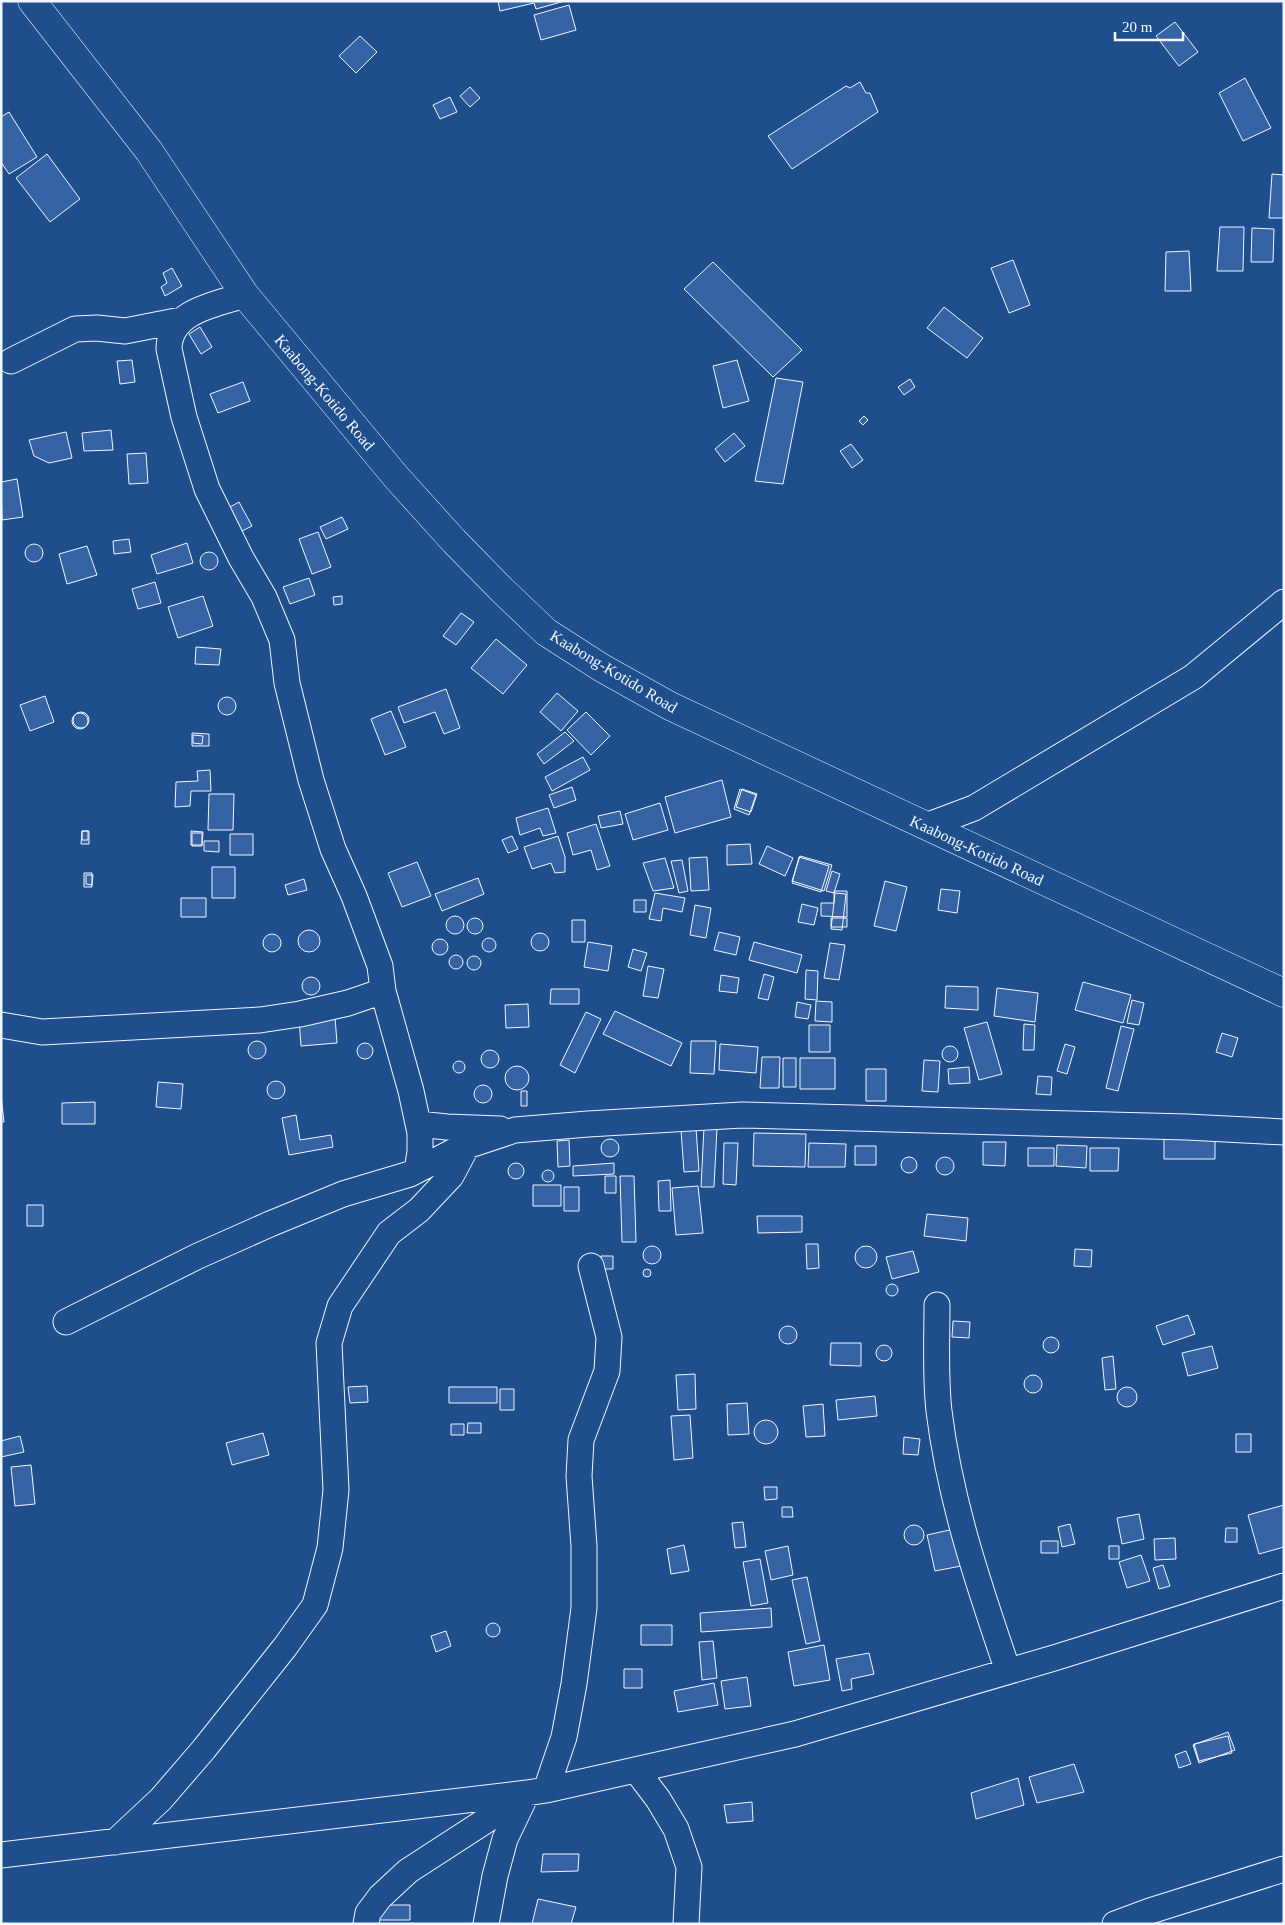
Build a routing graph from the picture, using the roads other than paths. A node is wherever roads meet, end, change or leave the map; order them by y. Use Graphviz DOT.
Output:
graph roads {
  1 [pos="32,1"];
  2 [pos="245,295"];
  3 [pos="181,320"];
  4 [pos="11,361"];
  5 [pos="1284,602"];
  6 [pos="926,826"];
  7 [pos="383,991"];
  8 [pos="1284,993"];
  9 [pos="1,1025"];
  10 [pos="418,1124"];
  11 [pos="515,1130"];
  12 [pos="1284,1132"];
  13 [pos="467,1146"];
  14 [pos="417,1170"];
  15 [pos="591,1266"];
  16 [pos="937,1305"];
  17 [pos="66,1322"];
  18 [pos="1284,1586"];
  19 [pos="1008,1671"];
  20 [pos="636,1770"];
  21 [pos="536,1791"];
  22 [pos="115,1842"];
  23 [pos="1,1855"];
  24 [pos="1284,1869"];
  25 [pos="366,1924"];
  26 [pos="486,1924"];
  27 [pos="686,1924"];
  28 [pos="1115,1924"];
  1 -- 2 [label="main road, Kaabong-Kotido Road"];
  2 -- 3 [label="street"];
  2 -- 6 [label="main road, Kaabong-Kotido Road"];
  3 -- 4 [label="street"];
  3 -- 7 [label="street"];
  5 -- 6 [label="street"];
  6 -- 8 [label="main road, Kaabong-Kotido Road"];
  7 -- 9 [label="street"];
  7 -- 10 [label="street"];
  10 -- 11 [label="street"];
  10 -- 14 [label="street"];
  11 -- 12 [label="street"];
  11 -- 13 [label="street"];
  13 -- 14 [label="street"];
  13 -- 22 [label="street"];
  14 -- 17 [label="street"];
  15 -- 21 [label="street"];
  16 -- 19 [label="street"];
  18 -- 19 [label="street"];
  19 -- 20 [label="street"];
  20 -- 21 [label="street"];
  20 -- 27 [label="street"];
  21 -- 22 [label="street"];
  21 -- 25 [label="street"];
  21 -- 26 [label="street"];
  22 -- 23 [label="street"];
  24 -- 28 [label="street"];
}
